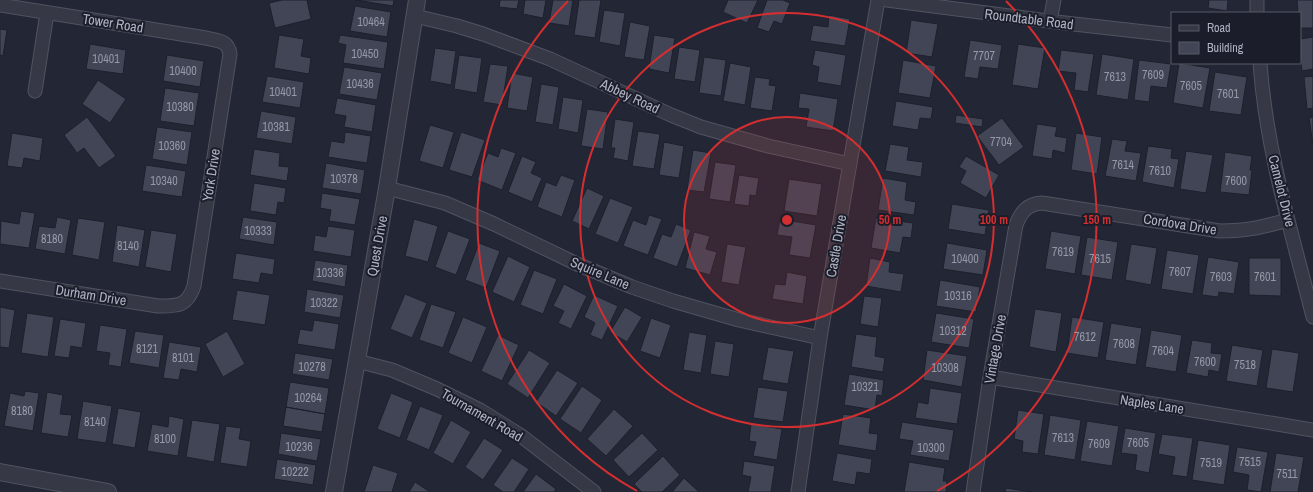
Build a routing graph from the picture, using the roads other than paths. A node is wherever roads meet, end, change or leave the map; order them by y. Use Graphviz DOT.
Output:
graph roads {
  1 [pos="418,0"];
  2 [pos="878,0"];
  3 [pos="887,0"];
  4 [pos="1054,0"];
  5 [pos="1257,0"];
  6 [pos="0,5"];
  7 [pos="1257,12"];
  8 [pos="47,13"];
  9 [pos="415,16"];
  10 [pos="1050,21"];
  11 [pos="1171,35"];
  12 [pos="225,43"];
  13 [pos="1260,64"];
  14 [pos="35,91"];
  15 [pos="850,164"];
  16 [pos="387,188"];
  17 [pos="1025,209"];
  18 [pos="1288,220"];
  19 [pos="0,281"];
  20 [pos="181,304"];
  21 [pos="1313,317"];
  22 [pos="820,338"];
  23 [pos="357,361"];
  24 [pos="990,377"];
  25 [pos="1313,430"];
  26 [pos="0,472"];
  27 [pos="108,492"];
  28 [pos="334,492"];
  29 [pos="594,492"];
  30 [pos="798,492"];
  31 [pos="972,492"];
  1 -- 9 [label="street, Quest Drive"];
  2 -- 15 [label="street, Castle Drive"];
  3 -- 10 [label="street, Roundtable Road"];
  4 -- 10 [label="street"];
  5 -- 7 [label="street"];
  6 -- 8 [label="street, Tower Road"];
  8 -- 12 [label="street, Tower Road"];
  8 -- 14 [label="street"];
  9 -- 15 [label="street, Abbey Road"];
  9 -- 16 [label="street, Quest Drive"];
  10 -- 11 [label="street, Roundtable Road"];
  12 -- 20 [label="street, York Drive"];
  13 -- 18 [label="street, Camelot Drive"];
  15 -- 22 [label="street, Castle Drive"];
  16 -- 22 [label="street, Squire Lane"];
  16 -- 23 [label="street, Quest Drive"];
  17 -- 18 [label="street, Cordova Drive"];
  17 -- 24 [label="street, Vintage Drive"];
  18 -- 21 [label="street, Camelot Drive"];
  19 -- 20 [label="street, Durham Drive"];
  22 -- 30 [label="street, Castle Drive"];
  23 -- 28 [label="street, Quest Drive"];
  23 -- 29 [label="street, Tournament Road"];
  24 -- 25 [label="street, Naples Lane"];
  24 -- 31 [label="street, Vintage Drive"];
  26 -- 27 [label="street"];
}
